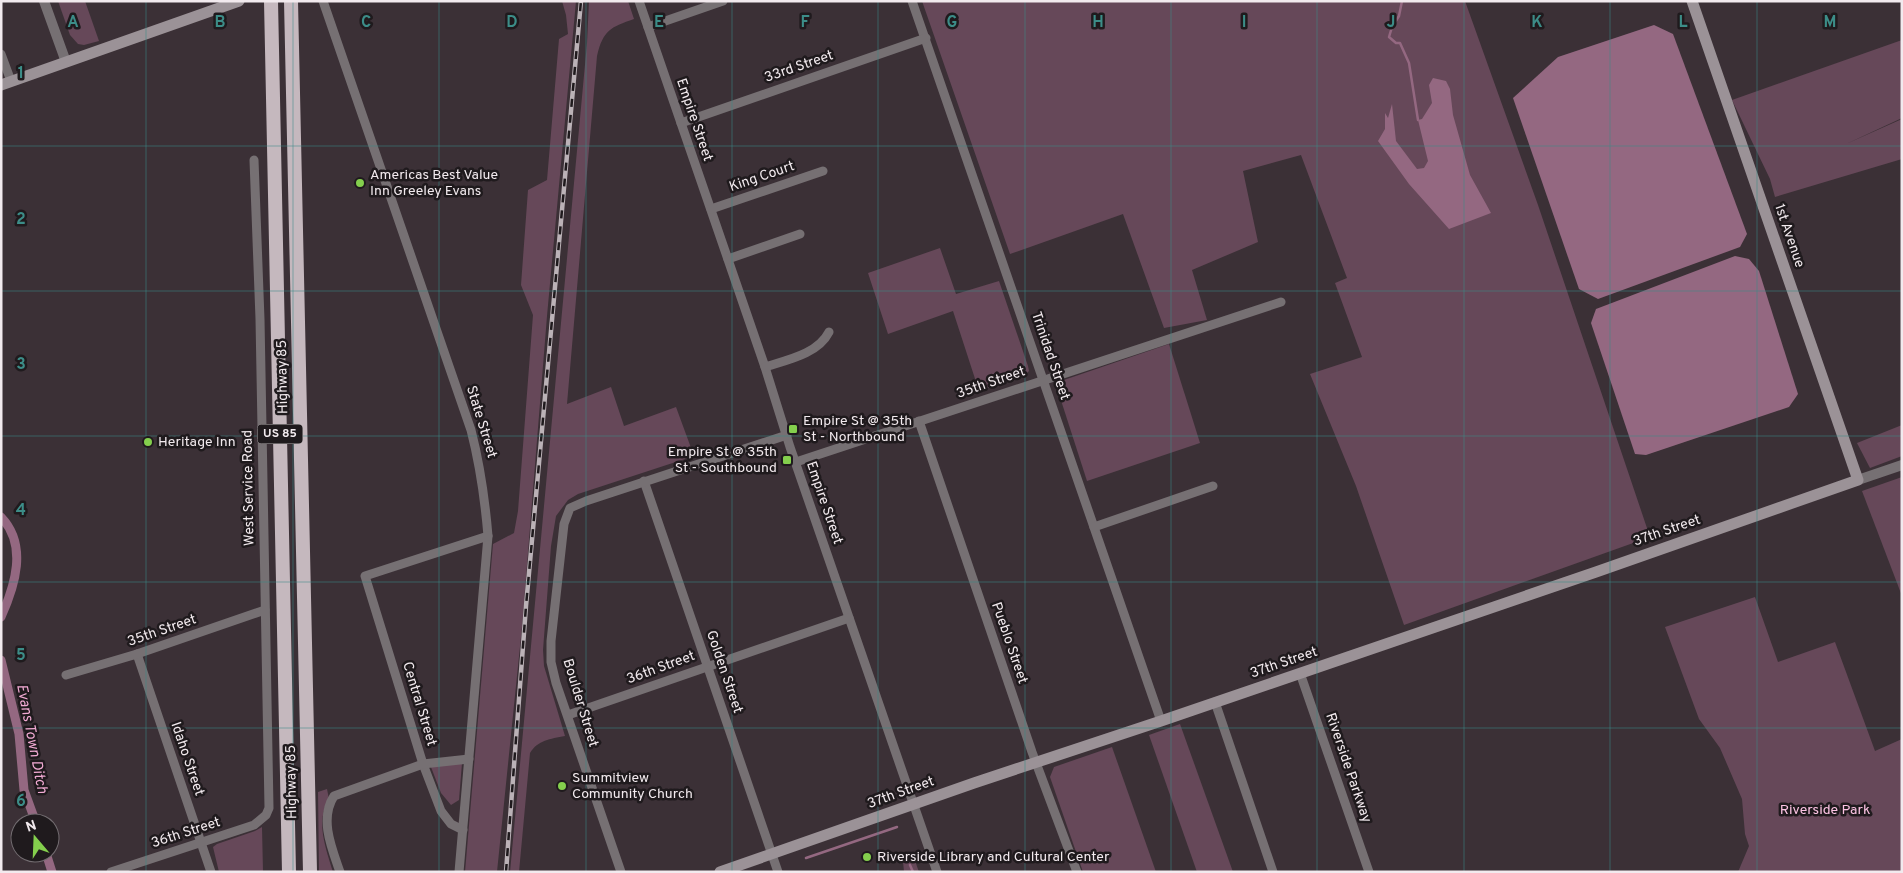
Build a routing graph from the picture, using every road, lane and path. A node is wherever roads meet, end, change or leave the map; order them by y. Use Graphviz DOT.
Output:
graph roads {
  1 [pos="44,1"];
  2 [pos="239,1"];
  3 [pos="271,1"];
  4 [pos="291,1"];
  5 [pos="323,1"];
  6 [pos="638,1"];
  7 [pos="723,1"];
  8 [pos="912,1"];
  9 [pos="1692,1"];
  10 [pos="648,27"];
  11 [pos="926,38"];
  12 [pos="1,54"];
  13 [pos="66,62"];
  14 [pos="6,83"];
  15 [pos="681,123"];
  16 [pos="254,160"];
  17 [pos="823,171"];
  18 [pos="711,209"];
  19 [pos="800,234"];
  20 [pos="728,259"];
  21 [pos="1281,302"];
  22 [pos="829,332"];
  23 [pos="765,368"];
  24 [pos="1044,379"];
  25 [pos="919,421"];
  26 [pos="787,435"];
  27 [pos="796,462"];
  28 [pos="1902,465"];
  29 [pos="1858,480"];
  30 [pos="644,481"];
  31 [pos="1213,486"];
  32 [pos="1094,527"];
  33 [pos="488,536"];
  34 [pos="266,610"];
  35 [pos="849,618"];
  36 [pos="137,654"];
  37 [pos="708,666"];
  38 [pos="1300,673"];
  39 [pos="66,676"];
  40 [pos="1216,702"];
  41 [pos="568,714"];
  42 [pos="1161,721"];
  43 [pos="469,759"];
  44 [pos="1036,762"];
  45 [pos="423,764"];
  46 [pos="913,804"];
  47 [pos="266,815"];
  48 [pos="463,830"];
  49 [pos="202,842"];
  50 [pos="772,854"];
  51 [pos="311,868"];
  52 [pos="111,872"];
  53 [pos="211,872"];
  54 [pos="289,872"];
  55 [pos="340,872"];
  56 [pos="459,872"];
  57 [pos="621,872"];
  58 [pos="720,872"];
  59 [pos="778,872"];
  60 [pos="936,872"];
  61 [pos="1077,872"];
  62 [pos="1273,872"];
  63 [pos="1369,872"];
  1 -- 13 [label="street"];
  2 -- 13 [label="main road"];
  3 -- 54 [label="highway, Highway 85 / US 85"];
  4 -- 51 [label="highway, Highway 85 / US 85"];
  5 -- 33 [label="street, State Street"];
  6 -- 10 [label="street, Empire Street"];
  7 -- 10 [label="street"];
  8 -- 11 [label="street, Trinidad Street"];
  9 -- 29 [label="main road, 1st Avenue"];
  10 -- 15 [label="street, Empire Street"];
  11 -- 15 [label="street, 33rd Street"];
  11 -- 24 [label="street, Trinidad Street"];
  12 -- 14 [label="street"];
  13 -- 14 [label="main road"];
  15 -- 18 [label="street, Empire Street"];
  16 -- 34 [label="street, West Service Road"];
  17 -- 18 [label="street, King Court"];
  18 -- 20 [label="street, Empire Street"];
  19 -- 20 [label="street"];
  20 -- 23 [label="street, Empire Street"];
  21 -- 24 [label="street, 35th Street"];
  22 -- 23 [label="street"];
  23 -- 26 [label="street, Empire Street"];
  24 -- 25 [label="street, 35th Street"];
  24 -- 32 [label="street, Trinidad Street"];
  25 -- 27 [label="street, 35th Street"];
  25 -- 44 [label="street, Pueblo Street"];
  26 -- 27 [label="street, Empire Street"];
  26 -- 30 [label="street"];
  27 -- 35 [label="street, Empire Street"];
  28 -- 29 [label="street"];
  29 -- 38 [label="main road, 37th Street"];
  30 -- 37 [label="street, Golden Street"];
  30 -- 41 [label="street, Boulder Street"];
  31 -- 32 [label="street"];
  32 -- 42 [label="street, Trinidad Street"];
  33 -- 43 [label="street, State Street"];
  33 -- 45 [label="street, Central Street"];
  34 -- 36 [label="street, 35th Street"];
  34 -- 47 [label="street, West Service Road"];
  35 -- 37 [label="street, 36th Street"];
  35 -- 46 [label="street, Empire Street"];
  36 -- 39 [label="street, 35th Street"];
  36 -- 49 [label="street, Idaho Street"];
  37 -- 41 [label="street, 36th Street"];
  37 -- 50 [label="street, Golden Street"];
  38 -- 40 [label="main road, 37th Street"];
  38 -- 63 [label="street, Riverside Parkway"];
  40 -- 42 [label="main road, 37th Street"];
  40 -- 62 [label="street"];
  41 -- 57 [label="street, Boulder Street"];
  42 -- 44 [label="main road, 37th Street"];
  43 -- 45 [label="street"];
  43 -- 48 [label="street, State Street"];
  44 -- 46 [label="main road, 37th Street"];
  44 -- 61 [label="street, Pueblo Street"];
  45 -- 48 [label="street, Central Street"];
  45 -- 55 [label="street"];
  46 -- 50 [label="main road, 37th Street"];
  46 -- 60 [label="street, Empire Street"];
  47 -- 49 [label="street, 36th Street"];
  48 -- 56 [label="street, State Street"];
  49 -- 52 [label="street, 36th Street"];
  49 -- 53 [label="street, Idaho Street"];
  50 -- 58 [label="main road, 37th Street"];
  50 -- 59 [label="street, Golden Street"];
}
